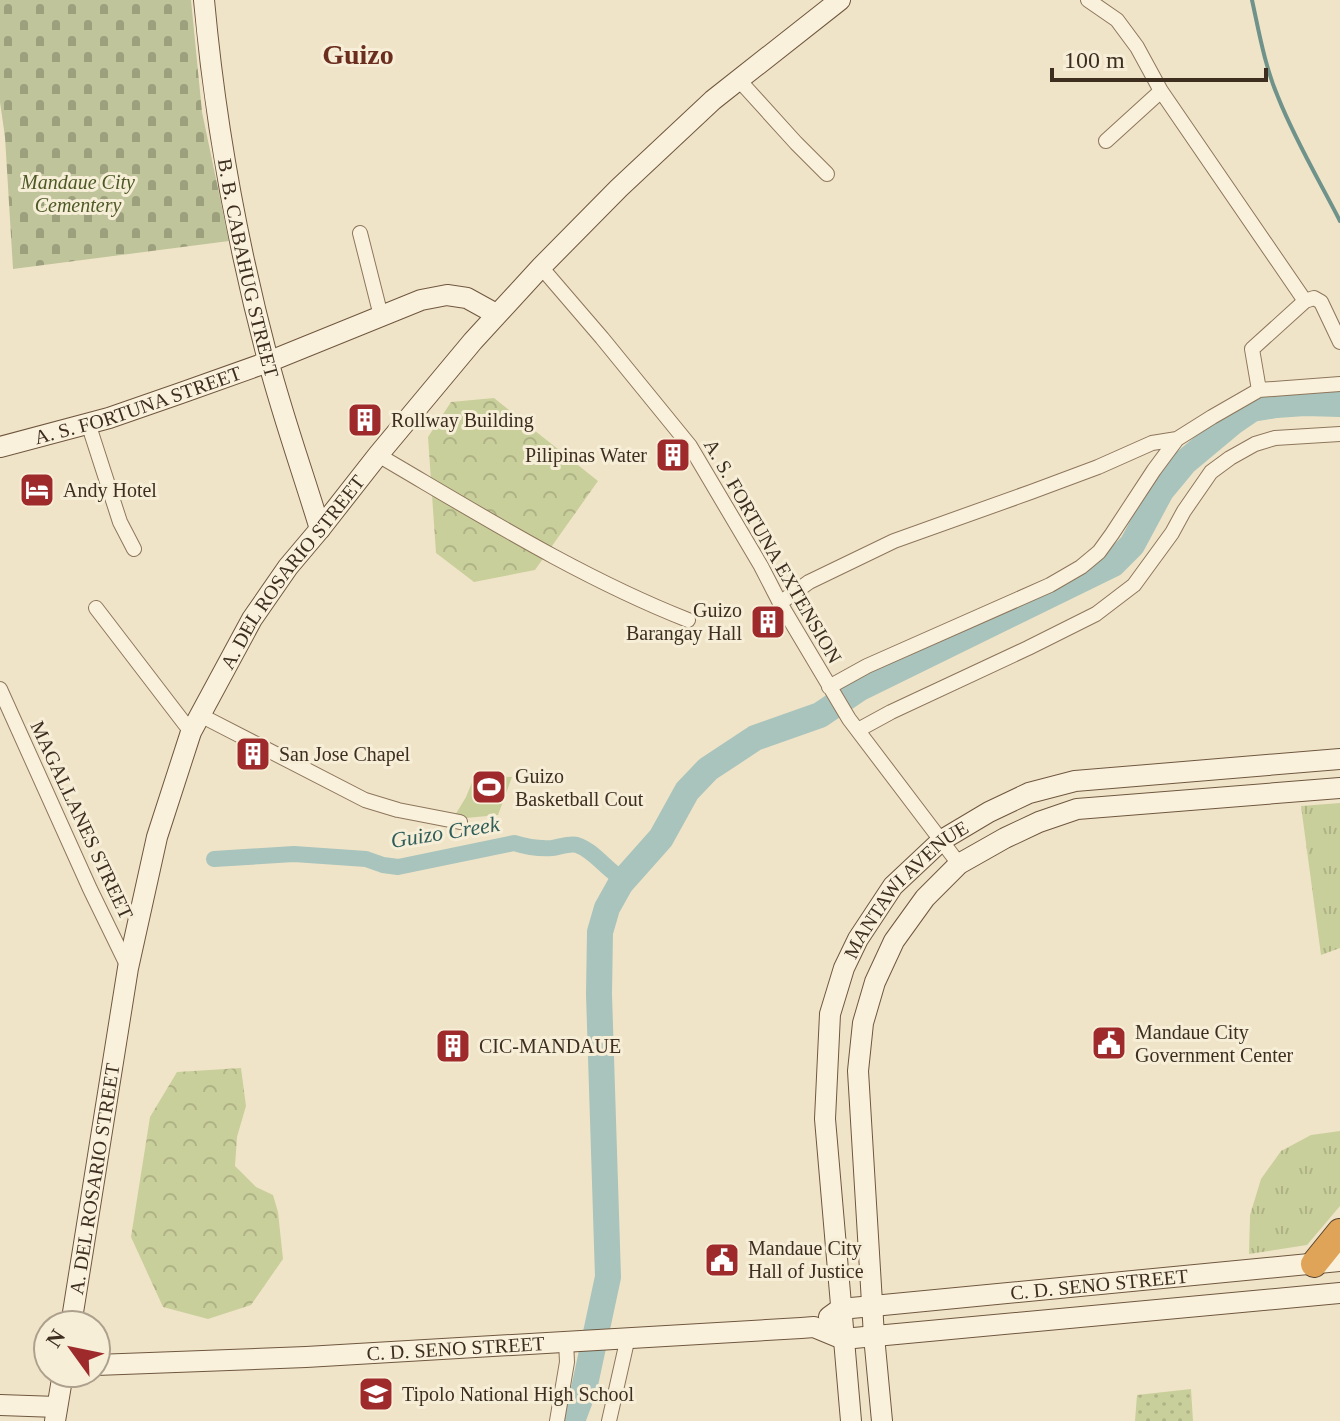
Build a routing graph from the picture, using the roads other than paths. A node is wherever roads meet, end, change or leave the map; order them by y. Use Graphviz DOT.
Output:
graph roads {
  1 [pos="204,0"];
  2 [pos="840,0"];
  3 [pos="1088,0"];
  4 [pos="738,79"];
  5 [pos="1161,91"];
  6 [pos="1106,141"];
  7 [pos="827,174"];
  8 [pos="360,233"];
  9 [pos="541,267"];
  10 [pos="1305,301"];
  11 [pos="496,314"];
  12 [pos="381,316"];
  13 [pos="1340,342"];
  14 [pos="268,362"];
  15 [pos="1340,384"];
  16 [pos="1259,390"];
  17 [pos="88,423"];
  18 [pos="1340,434"];
  19 [pos="1177,439"];
  20 [pos="0,447"];
  21 [pos="378,455"];
  22 [pos="320,529"];
  23 [pos="134,549"];
  24 [pos="780,603"];
  25 [pos="96,608"];
  26 [pos="688,620"];
  27 [pos="0,689"];
  28 [pos="831,691"];
  29 [pos="196,723"];
  30 [pos="853,724"];
  31 [pos="1340,759"];
  32 [pos="1340,788"];
  33 [pos="460,822"];
  34 [pos="942,840"];
  35 [pos="959,864"];
  36 [pos="128,968"];
  37 [pos="1340,1232"];
  38 [pos="1327,1262"];
  39 [pos="1065,1287"];
  40 [pos="1340,1293"];
  41 [pos="873,1306"];
  42 [pos="74,1309"];
  43 [pos="840,1309"];
  44 [pos="1066,1318"];
  45 [pos="814,1327"];
  46 [pos="874,1336"];
  47 [pos="622,1338"];
  48 [pos="843,1339"];
  49 [pos="573,1340"];
  50 [pos="112,1364"];
  51 [pos="60,1389"];
  52 [pos="0,1405"];
  53 [pos="56,1414"];
  54 [pos="557,1421"];
  55 [pos="609,1421"];
  56 [pos="851,1421"];
  57 [pos="882,1421"];
  1 -- 14 [label="street, B. B. CABAHUG STREET"];
  2 -- 4 [label="street, A. DEL ROSARIO STREET"];
  3 -- 5 [label="street"];
  4 -- 7 [label="street"];
  4 -- 9 [label="street, A. DEL ROSARIO STREET"];
  5 -- 6 [label="street"];
  5 -- 10 [label="street"];
  8 -- 12 [label="street"];
  9 -- 11 [label="street, A. DEL ROSARIO STREET"];
  9 -- 24 [label="street, A. S. FORTUNA EXTENSION"];
  10 -- 13 [label="street"];
  10 -- 16 [label="street"];
  11 -- 12 [label="street, A. S. FORTUNA STREET"];
  11 -- 21 [label="street, A. DEL ROSARIO STREET"];
  12 -- 14 [label="street, A. S. FORTUNA STREET"];
  14 -- 17 [label="street, A. S. FORTUNA STREET"];
  14 -- 22 [label="street, B. B. CABAHUG STREET"];
  15 -- 16 [label="street"];
  16 -- 19 [label="street"];
  17 -- 20 [label="street, A. S. FORTUNA STREET"];
  17 -- 23 [label="street"];
  18 -- 30 [label="street"];
  19 -- 24 [label="street"];
  19 -- 28 [label="street"];
  21 -- 22 [label="street, A. DEL ROSARIO STREET"];
  21 -- 26 [label="street"];
  22 -- 29 [label="street, A. DEL ROSARIO STREET"];
  24 -- 28 [label="street, A. S. FORTUNA EXTENSION"];
  25 -- 29 [label="street"];
  27 -- 36 [label="street, MAGALLANES STREET"];
  28 -- 30 [label="street, A. S. FORTUNA EXTENSION"];
  29 -- 33 [label="street"];
  29 -- 36 [label="street, A. DEL ROSARIO STREET"];
  30 -- 34 [label="street, A. S. FORTUNA EXTENSION"];
  31 -- 34 [label="street, MANTAWI AVENUE"];
  32 -- 35 [label="street, MANTAWI AVENUE"];
  34 -- 35 [label="street, A. S. FORTUNA EXTENSION"];
  34 -- 43 [label="street, MANTAWI AVENUE"];
  35 -- 41 [label="street, MANTAWI AVENUE"];
  36 -- 42 [label="street, A. DEL ROSARIO STREET"];
  37 -- 38 [label="highway"];
  38 -- 39 [label="street, C. D. SENO STREET"];
  39 -- 41 [label="street, C. D. SENO STREET"];
  39 -- 44 [label="street"];
  40 -- 44 [label="street, C. D. SENO STREET"];
  41 -- 43 [label="street, C. D. SENO STREET"];
  41 -- 46 [label="street, MANTAWI AVENUE"];
  43 -- 45 [label="street, C. D. SENO STREET"];
  43 -- 48 [label="street, MANTAWI AVENUE"];
  44 -- 46 [label="street, C. D. SENO STREET"];
  45 -- 47 [label="street, C. D. SENO STREET"];
  45 -- 48 [label="street, C. D. SENO STREET"];
  46 -- 48 [label="street, C. D. SENO STREET"];
  46 -- 57 [label="street, MANTAWI AVENUE"];
  47 -- 49 [label="street, C. D. SENO STREET"];
  47 -- 55 [label="street"];
  48 -- 56 [label="street, MANTAWI AVENUE"];
  49 -- 50 [label="street, C. D. SENO STREET"];
  49 -- 54 [label="street"];
  51 -- 53 [label="street"];
  52 -- 53 [label="street"];
}
